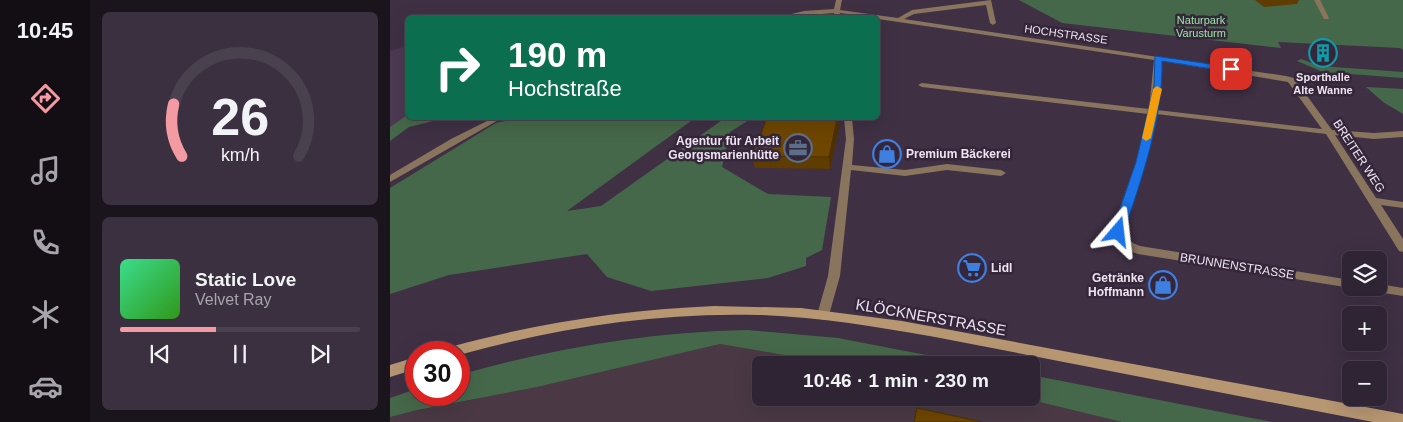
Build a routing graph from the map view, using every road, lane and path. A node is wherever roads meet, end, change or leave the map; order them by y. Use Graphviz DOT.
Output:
graph roads {
  1 [pos="839,0"];
  2 [pos="1316,0"];
  3 [pos="988,1"];
  4 [pos="836,14"];
  5 [pos="794,15"];
  6 [pos="880,18"];
  7 [pos="1326,18"];
  8 [pos="899,20"];
  9 [pos="993,23"];
  10 [pos="1158,58"];
  11 [pos="1291,80"];
  12 [pos="922,86"];
  13 [pos="1152,113"];
  14 [pos="494,120"];
  15 [pos="848,120"];
  16 [pos="1329,132"];
  17 [pos="1403,134"];
  18 [pos="846,166"];
  19 [pos="1001,173"];
  20 [pos="390,179"];
  21 [pos="1373,201"];
  22 [pos="1403,205"];
  23 [pos="1403,248"];
  24 [pos="1342,283"];
  25 [pos="1387,290"];
  26 [pos="1403,292"];
  27 [pos="823,315"];
  28 [pos="470,347"];
  29 [pos="405,366"];
  30 [pos="390,371"];
  31 [pos="1403,421"];
  1 -- 4 [label="street"];
  2 -- 7 [label="street"];
  3 -- 8 [label="street"];
  3 -- 9 [label="street"];
  4 -- 5 [label="street, HOCHSTRASSE"];
  6 -- 8 [label="street, HOCHSTRASSE"];
  8 -- 10 [label="street, HOCHSTRASSE"];
  10 -- 11 [label="street, HOCHSTRASSE"];
  10 -- 13 [label="street"];
  11 -- 16 [label="street, BREITER WEG"];
  12 -- 13 [label="street"];
  13 -- 16 [label="street"];
  13 -- 24 [label="street, BRUNNENSTRASSE"];
  14 -- 20 [label="street"];
  15 -- 18 [label="street"];
  16 -- 17 [label="street"];
  16 -- 21 [label="street, BREITER WEG"];
  18 -- 19 [label="street"];
  18 -- 27 [label="street"];
  21 -- 22 [label="street"];
  21 -- 23 [label="street, BREITER WEG"];
  25 -- 26 [label="street"];
  27 -- 28 [label="main road, KLÖCKNERSTRASSE"];
  27 -- 31 [label="main road, KLÖCKNERSTRASSE"];
  29 -- 30 [label="main road"];
}
